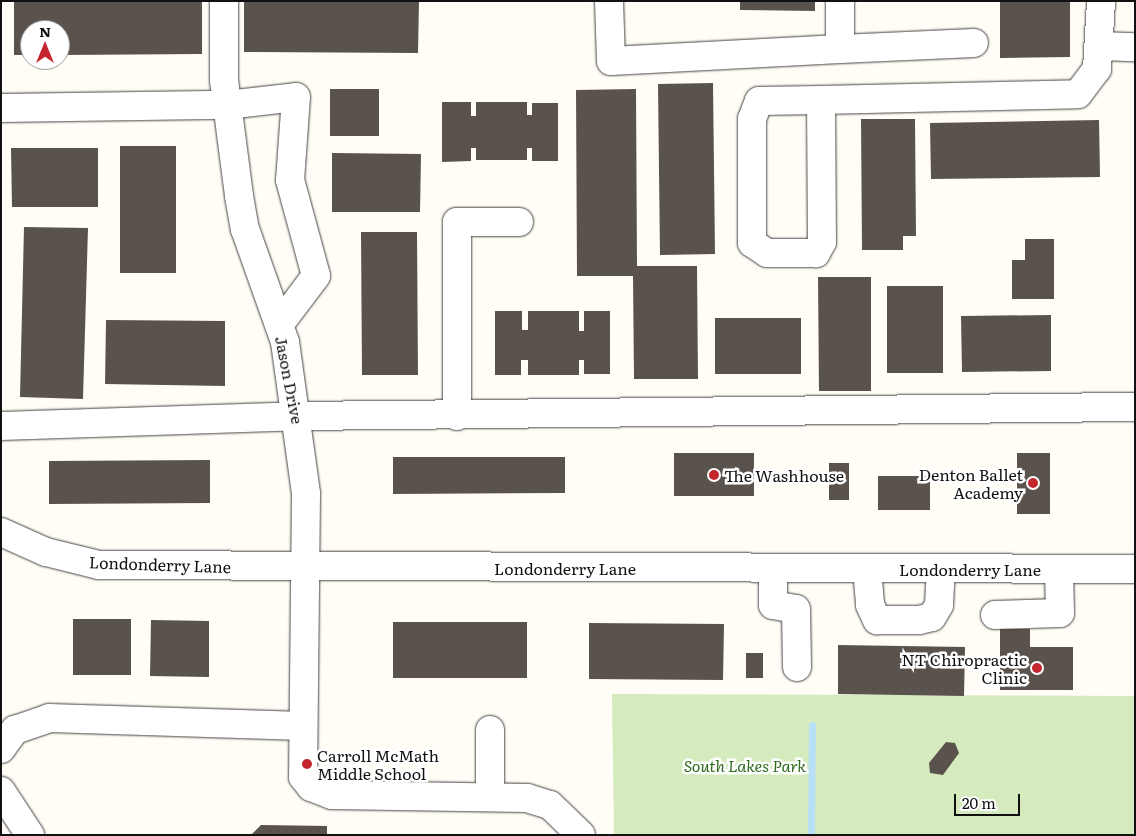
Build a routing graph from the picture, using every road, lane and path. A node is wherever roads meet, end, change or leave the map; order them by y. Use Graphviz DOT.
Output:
graph roads {
  1 [pos="224,1"];
  2 [pos="609,1"];
  3 [pos="840,1"];
  4 [pos="1101,1"];
  5 [pos="974,43"];
  6 [pos="1100,46"];
  7 [pos="1135,47"];
  8 [pos="840,49"];
  9 [pos="225,92"];
  10 [pos="821,100"];
  11 [pos="1,108"];
  12 [pos="519,222"];
  13 [pos="279,325"];
  14 [pos="1135,407"];
  15 [pos="298,416"];
  16 [pos="457,416"];
  17 [pos="1,426"];
  18 [pos="1,532"];
  19 [pos="308,568"];
  20 [pos="773,569"];
  21 [pos="867,569"];
  22 [pos="941,569"];
  23 [pos="1060,569"];
  24 [pos="1135,569"];
  25 [pos="995,615"];
  26 [pos="797,667"];
  27 [pos="303,726"];
  28 [pos="490,730"];
  29 [pos="1,749"];
  30 [pos="1,791"];
  31 [pos="490,797"];
  32 [pos="30,835"];
  33 [pos="581,835"];
  1 -- 9 [label="street, Jason Drive"];
  2 -- 8 [label="street"];
  3 -- 8 [label="street"];
  4 -- 6 [label="street"];
  5 -- 8 [label="street"];
  6 -- 7 [label="street"];
  6 -- 10 [label="street"];
  9 -- 11 [label="street"];
  9 -- 13 [label="street, Jason Drive"];
  9 -- 13 [label="street"];
  10 -- 10 [label="street"];
  12 -- 16 [label="street"];
  13 -- 15 [label="street, Jason Drive"];
  14 -- 16 [label="street"];
  15 -- 16 [label="street"];
  15 -- 17 [label="street"];
  15 -- 19 [label="street, Jason Drive"];
  18 -- 19 [label="street, Londonderry Lane"];
  19 -- 20 [label="street, Londonderry Lane"];
  19 -- 27 [label="street, Jason Drive"];
  20 -- 21 [label="street, Londonderry Lane"];
  20 -- 26 [label="street"];
  21 -- 22 [label="street, Londonderry Lane"];
  21 -- 22 [label="street"];
  22 -- 23 [label="street, Londonderry Lane"];
  23 -- 24 [label="street, Londonderry Lane"];
  23 -- 25 [label="street"];
  27 -- 29 [label="street"];
  27 -- 31 [label="street, Jason Drive"];
  28 -- 31 [label="street"];
  30 -- 32 [label="street"];
  31 -- 33 [label="street, Jason Drive"];
}
